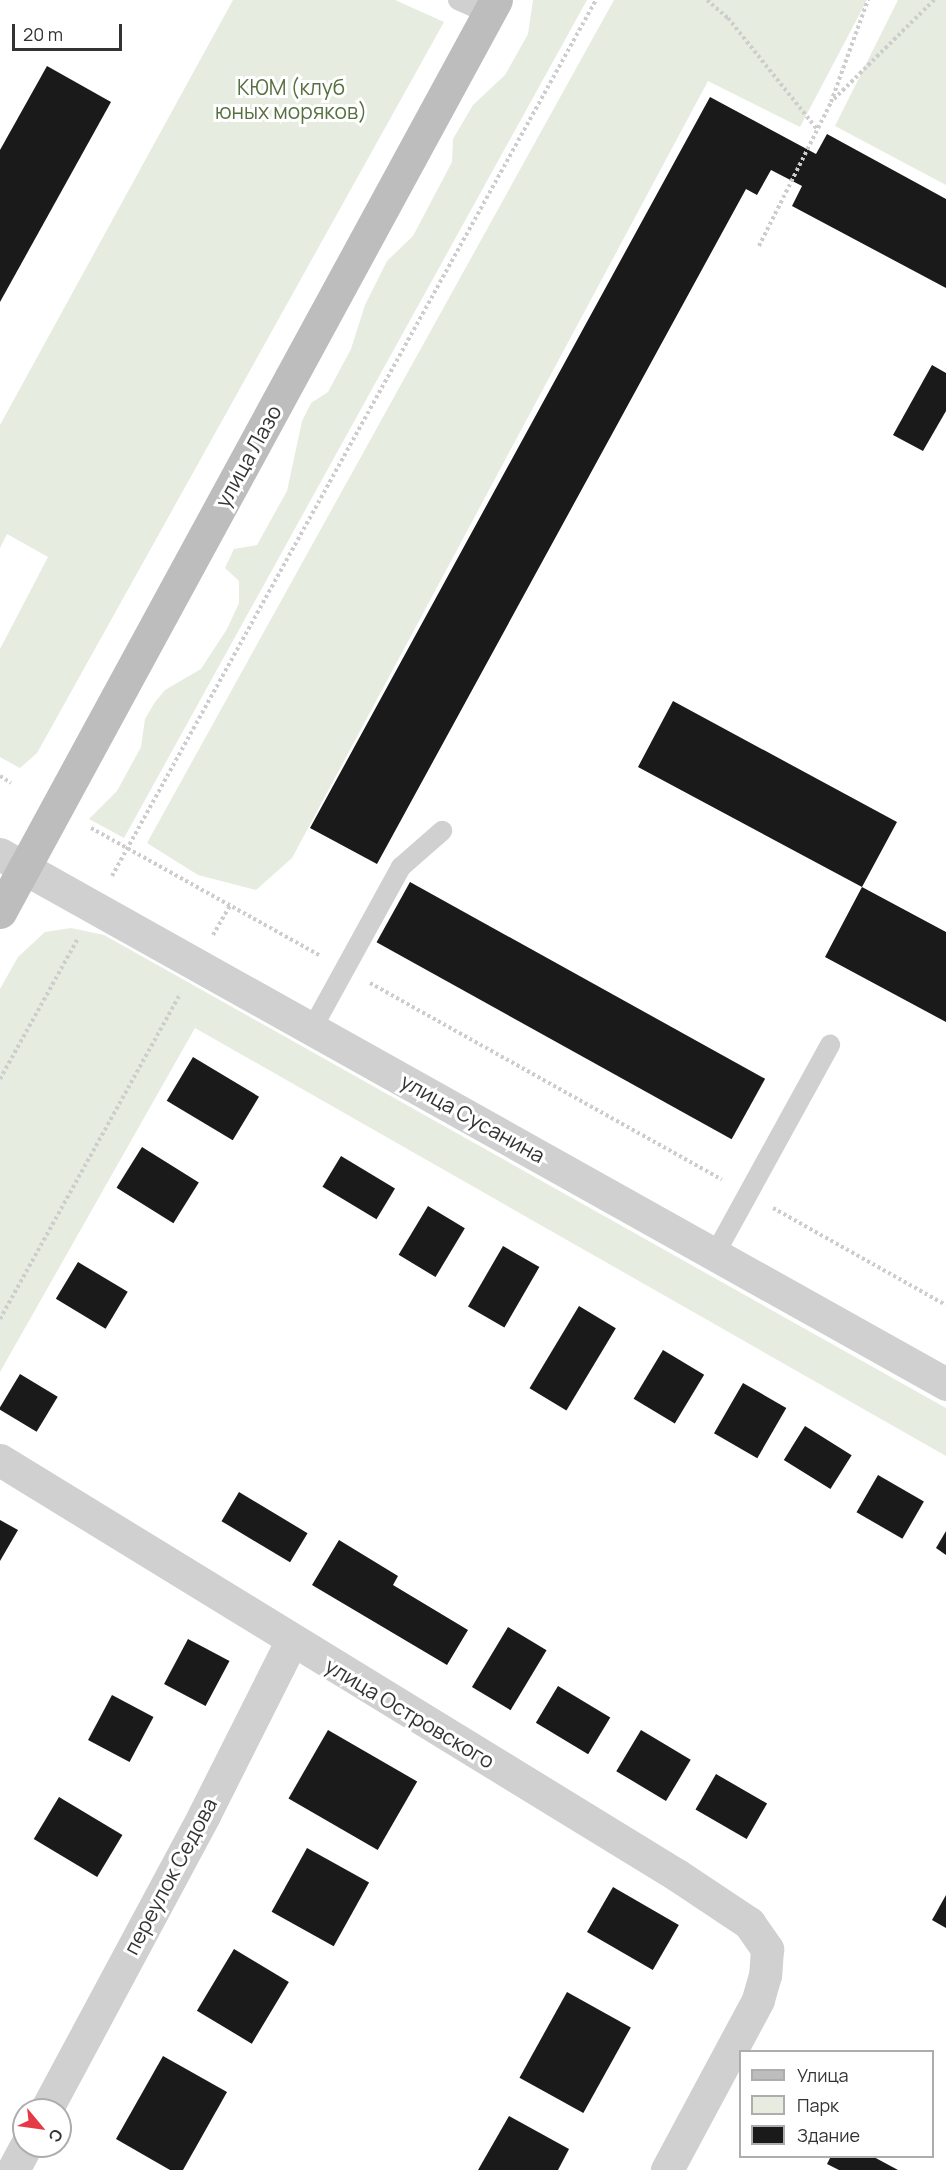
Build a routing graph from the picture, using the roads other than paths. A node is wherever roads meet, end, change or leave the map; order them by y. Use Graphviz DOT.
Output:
graph roads {
  1 [pos="458,0"];
  2 [pos="492,7"];
  3 [pos="442,831"];
  4 [pos="12,861"];
  5 [pos="0,912"];
  6 [pos="313,1028"];
  7 [pos="830,1045"];
  8 [pos="715,1254"];
  9 [pos="946,1384"];
  10 [pos="0,1460"];
  11 [pos="292,1640"];
  12 [pos="52,2098"];
  13 [pos="667,2170"];
  1 -- 2 [label="lane"];
  2 -- 4 [label="main road, улица Лазо"];
  3 -- 6 [label="lane"];
  4 -- 5 [label="main road, улица Лазо"];
  4 -- 6 [label="street, улица Сусанина"];
  6 -- 8 [label="street, улица Сусанина"];
  7 -- 8 [label="lane"];
  8 -- 9 [label="street, улица Сусанина"];
  10 -- 11 [label="street, улица Островского"];
  11 -- 12 [label="street, переулок Седова"];
  11 -- 13 [label="street, улица Островского"];
}
